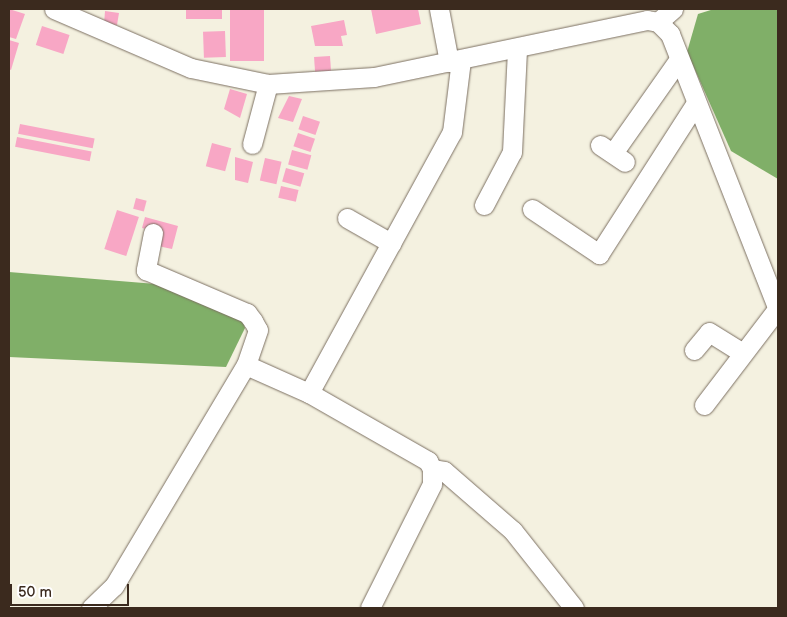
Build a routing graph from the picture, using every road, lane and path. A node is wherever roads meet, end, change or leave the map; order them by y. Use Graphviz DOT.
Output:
graph roads {
  1 [pos="54,9"];
  2 [pos="440,9"];
  3 [pos="673,9"];
  4 [pos="658,22"];
  5 [pos="517,48"];
  6 [pos="679,59"];
  7 [pos="455,61"];
  8 [pos="268,84"];
  9 [pos="696,103"];
  10 [pos="252,144"];
  11 [pos="613,153"];
  12 [pos="484,205"];
  13 [pos="532,209"];
  14 [pos="346,218"];
  15 [pos="152,233"];
  16 [pos="391,243"];
  17 [pos="778,309"];
  18 [pos="694,350"];
  19 [pos="742,354"];
  20 [pos="246,365"];
  21 [pos="309,393"];
  22 [pos="704,405"];
  23 [pos="432,469"];
  24 [pos="90,608"];
  25 [pos="370,608"];
  26 [pos="574,608"];
  1 -- 8 [label="street"];
  2 -- 7 [label="street"];
  3 -- 4 [label="street"];
  4 -- 5 [label="street"];
  4 -- 6 [label="street"];
  5 -- 7 [label="street"];
  5 -- 12 [label="street"];
  6 -- 9 [label="street"];
  6 -- 11 [label="street"];
  7 -- 8 [label="street"];
  7 -- 16 [label="street"];
  8 -- 10 [label="street"];
  9 -- 13 [label="street"];
  9 -- 17 [label="street"];
  14 -- 16 [label="street"];
  15 -- 20 [label="street"];
  16 -- 21 [label="street"];
  17 -- 19 [label="street"];
  18 -- 19 [label="street"];
  19 -- 22 [label="street"];
  20 -- 21 [label="street"];
  20 -- 24 [label="street"];
  21 -- 23 [label="street"];
  23 -- 25 [label="street"];
  23 -- 26 [label="street"];
}
